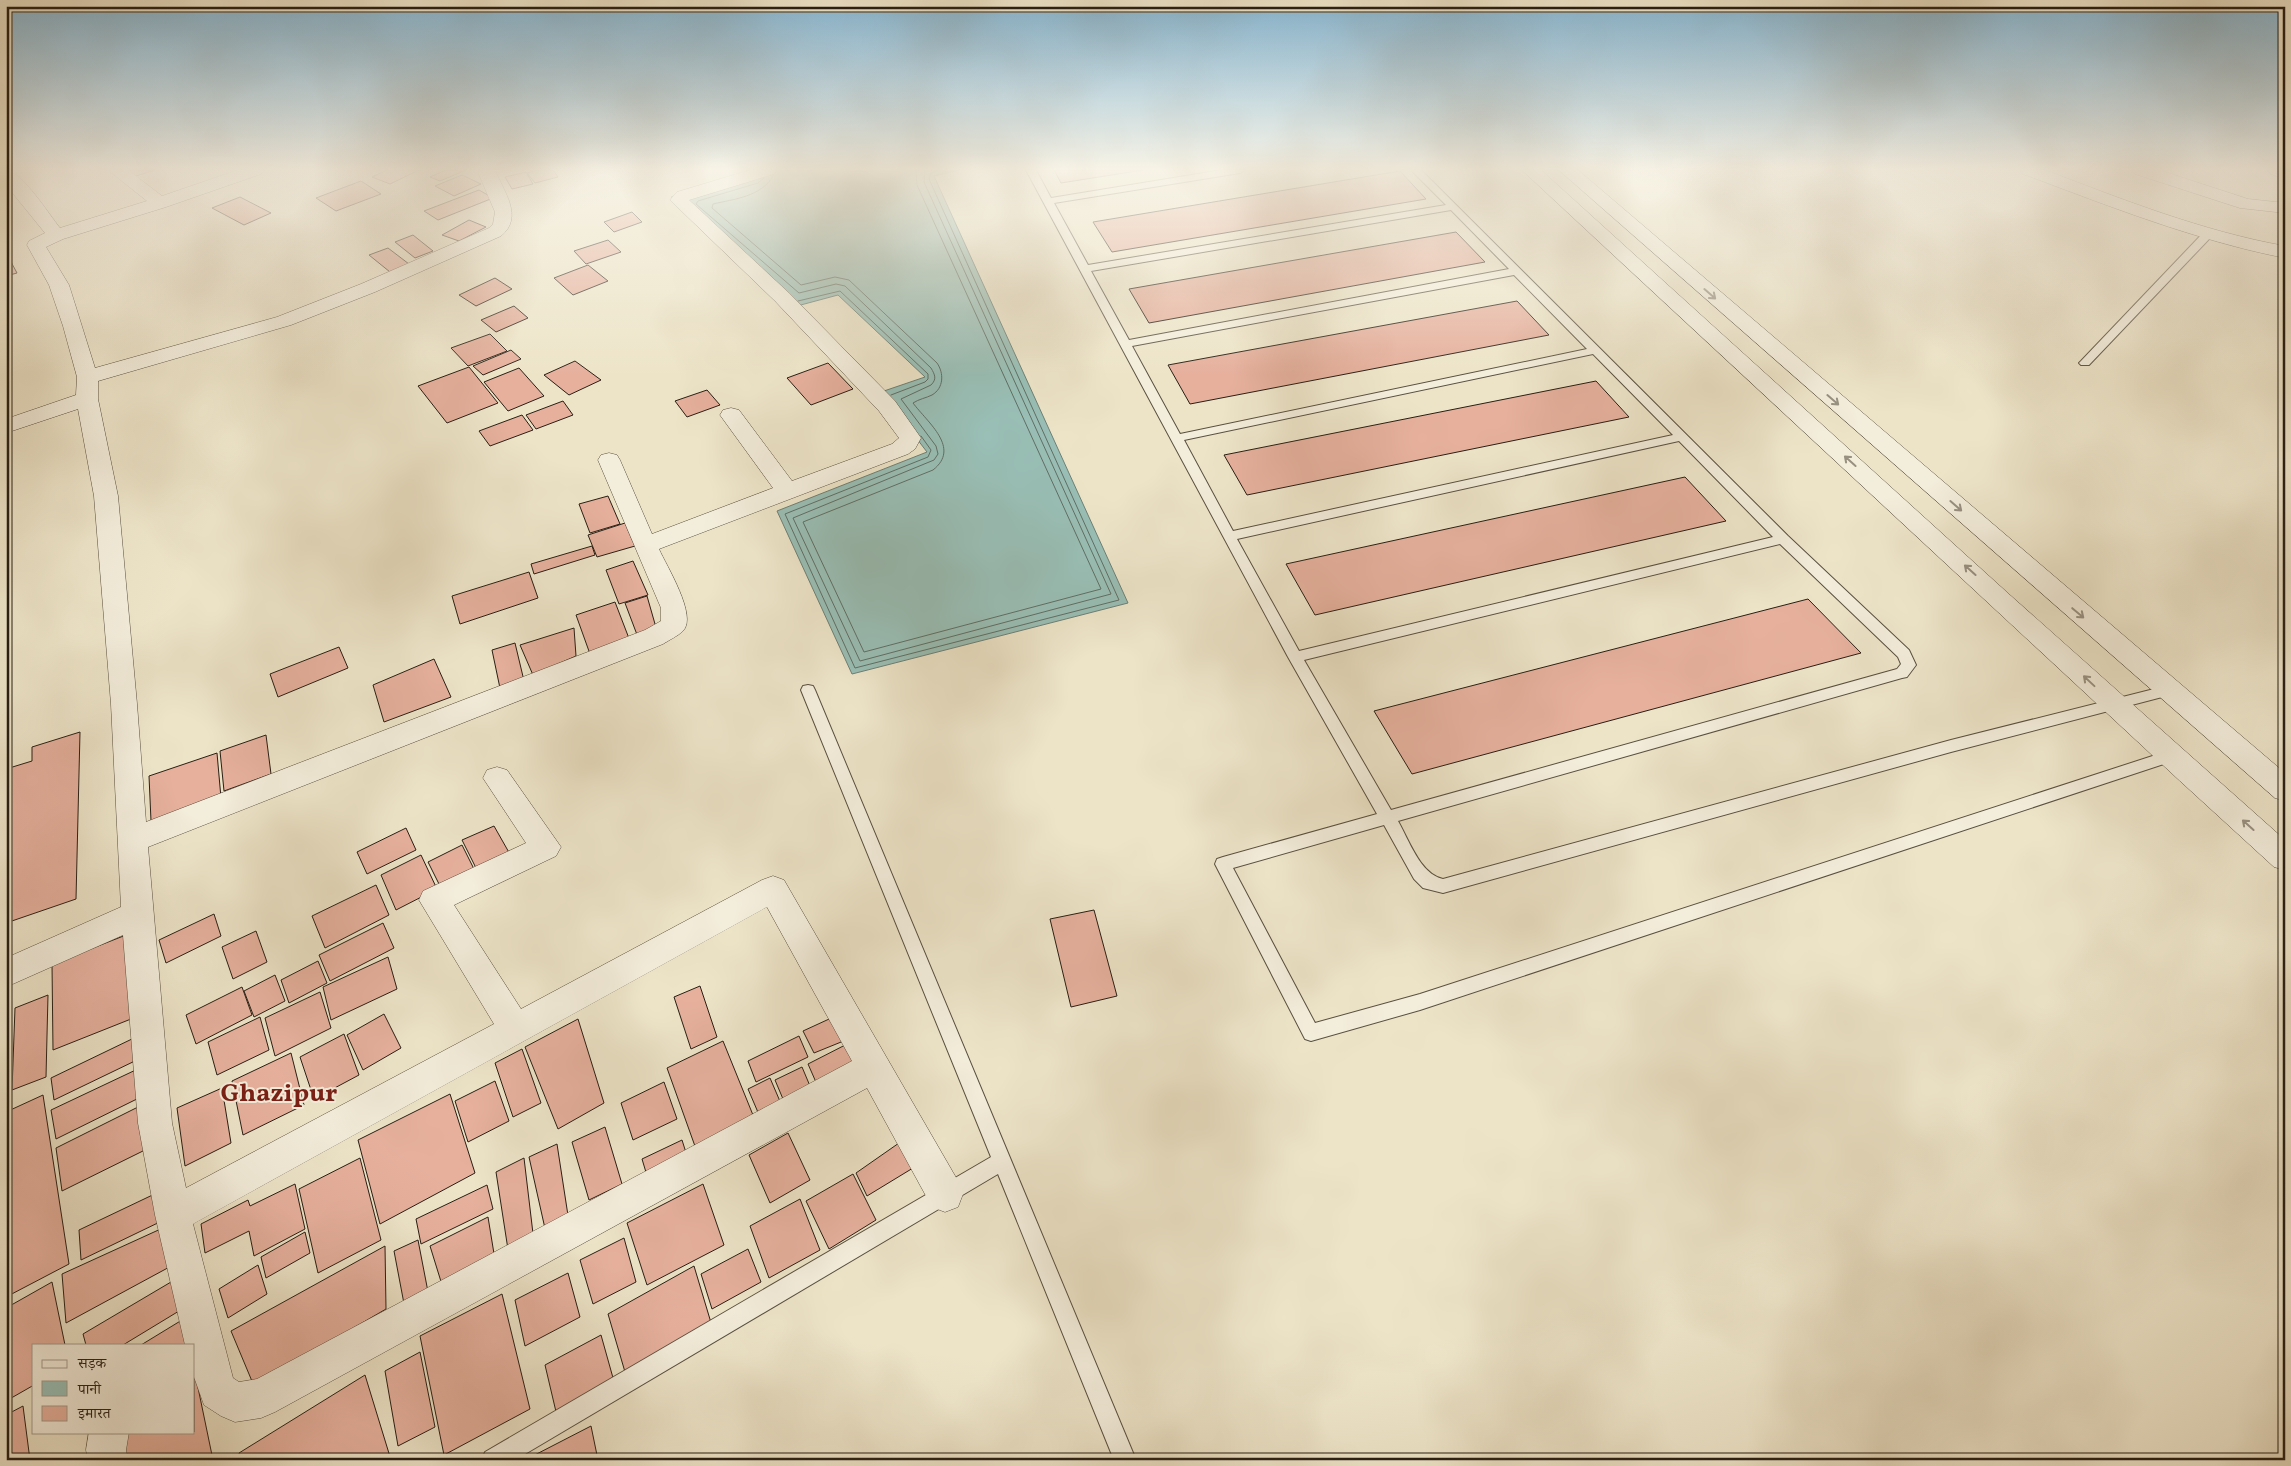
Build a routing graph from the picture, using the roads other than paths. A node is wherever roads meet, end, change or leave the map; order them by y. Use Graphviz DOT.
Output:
graph roads {
  1 [pos="49,238"];
  2 [pos="480,238"];
  3 [pos="720,238"];
  4 [pos="1068,238"];
  5 [pos="1267,238"];
  6 [pos="1484,238"];
  7 [pos="1606,238"];
  8 [pos="1647,238"];
  9 [pos="2204,238"];
  10 [pos="2227,238"];
  11 [pos="2285,252"];
  12 [pos="1085,269"];
  13 [pos="1517,271"];
  14 [pos="1126,344"];
  15 [pos="1596,350"];
  16 [pos="2085,363"];
  17 [pos="87,388"];
  18 [pos="731,415"];
  19 [pos="6,426"];
  20 [pos="1681,437"];
  21 [pos="1177,438"];
  22 [pos="609,460"];
  23 [pos="788,492"];
  24 [pos="1230,536"];
  25 [pos="1783,539"];
  26 [pos="645,545"];
  27 [pos="1295,657"];
  28 [pos="808,690"];
  29 [pos="2170,690"];
  30 [pos="2113,704"];
  31 [pos="2171,756"];
  32 [pos="497,778"];
  33 [pos="2285,790"];
  34 [pos="1388,818"];
  35 [pos="133,840"];
  36 [pos="2285,858"];
  37 [pos="138,914"];
  38 [pos="6,973"];
  39 [pos="516,1030"];
  40 [pos="874,1067"];
  41 [pos="1002,1161"];
  42 [pos="945,1194"];
  43 [pos="173,1215"];
  44 [pos="200,1362"];
  45 [pos="109,1434"];
  46 [pos="108,1460"];
  47 [pos="493,1460"];
  48 [pos="1126,1460"];
  1 -- 17 [label="street"];
  2 -- 17 [label="street"];
  3 -- 23 [label="street"];
  4 -- 12 [label="lane"];
  5 -- 12 [label="lane"];
  6 -- 13 [label="lane"];
  30 -- 7 [label="street, one-way"];
  8 -- 29 [label="street, one-way"];
  9 -- 16 [label="lane"];
  10 -- 11 [label="street"];
  12 -- 14 [label="lane"];
  13 -- 14 [label="lane"];
  13 -- 15 [label="lane"];
  14 -- 21 [label="lane"];
  15 -- 20 [label="lane"];
  15 -- 21 [label="lane"];
  17 -- 19 [label="street"];
  17 -- 35 [label="street"];
  18 -- 23 [label="street"];
  20 -- 24 [label="lane"];
  20 -- 25 [label="lane"];
  21 -- 24 [label="lane"];
  22 -- 26 [label="street"];
  23 -- 26 [label="street"];
  24 -- 27 [label="lane"];
  25 -- 27 [label="lane"];
  25 -- 34 [label="lane"];
  26 -- 35 [label="street"];
  27 -- 34 [label="lane"];
  28 -- 41 [label="lane"];
  29 -- 30 [label="lane"];
  29 -- 33 [label="street"];
  30 -- 31 [label="street"];
  30 -- 34 [label="lane"];
  31 -- 34 [label="lane"];
  36 -- 31 [label="street, one-way"];
  32 -- 39 [label="street"];
  35 -- 37 [label="street"];
  37 -- 38 [label="street"];
  37 -- 43 [label="street"];
  39 -- 40 [label="street"];
  39 -- 43 [label="street"];
  40 -- 42 [label="street"];
  40 -- 44 [label="street"];
  41 -- 42 [label="lane"];
  41 -- 48 [label="lane"];
  42 -- 47 [label="lane"];
  43 -- 44 [label="street"];
  45 -- 46 [label="street"];
}
